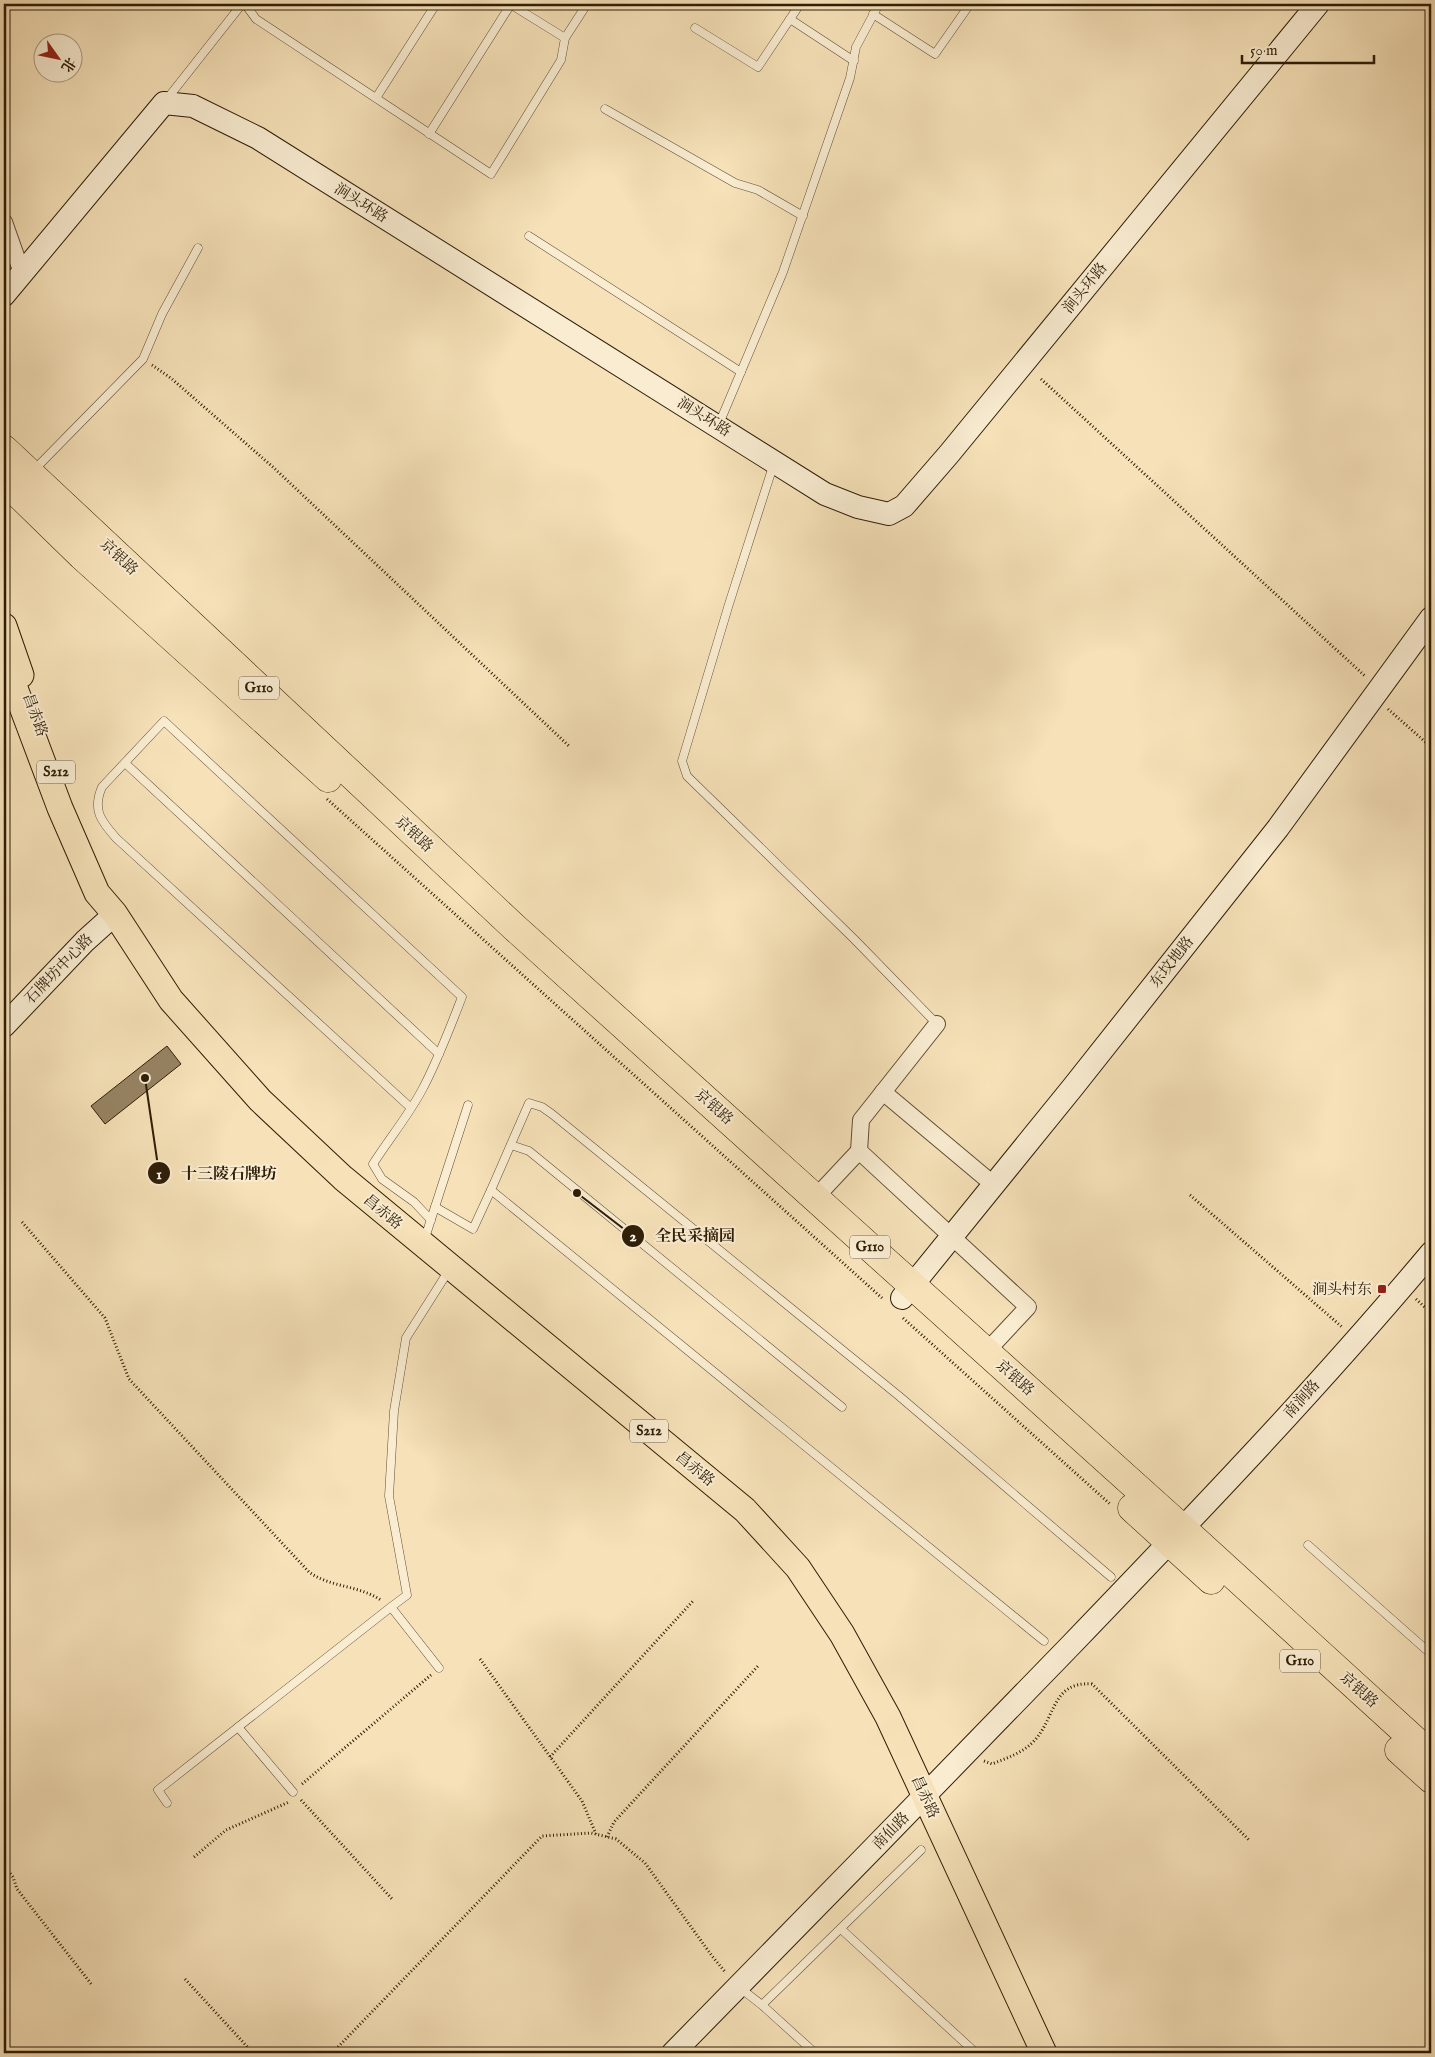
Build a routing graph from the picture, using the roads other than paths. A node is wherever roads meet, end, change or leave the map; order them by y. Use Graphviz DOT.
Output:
graph roads {
  1 [pos="244,4"];
  2 [pos="436,4"];
  3 [pos="511,4"];
  4 [pos="587,4"];
  5 [pos="800,4"];
  6 [pos="880,4"];
  7 [pos="970,4"];
  8 [pos="1318,4"];
  9 [pos="873,14"];
  10 [pos="790,19"];
  11 [pos="695,28"];
  12 [pos="565,38"];
  13 [pos="854,61"];
  14 [pos="376,98"];
  15 [pos="164,103"];
  16 [pos="605,109"];
  17 [pos="429,134"];
  18 [pos="802,216"];
  19 [pos="4,222"];
  20 [pos="529,236"];
  21 [pos="198,248"];
  22 [pos="22,273"];
  23 [pos="4,295"];
  24 [pos="741,372"];
  25 [pos="718,426"];
  26 [pos="4,449"];
  27 [pos="774,462"];
  28 [pos="30,474"];
  29 [pos="4,480"];
  30 [pos="1431,618"];
  31 [pos="4,626"];
  32 [pos="5,666"];
  33 [pos="125,763"];
  34 [pos="115,914"];
  35 [pos="507,941"];
  36 [pos="547,977"];
  37 [pos="937,1024"];
  38 [pos="4,1026"];
  39 [pos="439,1054"];
  40 [pos="883,1092"];
  41 [pos="468,1105"];
  42 [pos="411,1108"];
  43 [pos="511,1145"];
  44 [pos="859,1151"];
  45 [pos="994,1185"];
  46 [pos="491,1190"];
  47 [pos="815,1198"];
  48 [pos="435,1207"];
  49 [pos="430,1220"];
  50 [pos="952,1236"];
  51 [pos="422,1245"];
  52 [pos="1431,1255"];
  53 [pos="450,1268"];
  54 [pos="900,1300"];
  55 [pos="986,1352"];
  56 [pos="842,1407"];
  57 [pos="1176,1536"];
  58 [pos="1308,1545"];
  59 [pos="1110,1577"];
  60 [pos="391,1607"];
  61 [pos="1044,1641"];
  62 [pos="1431,1654"];
  63 [pos="439,1668"];
  64 [pos="238,1727"];
  65 [pos="1431,1755"];
  66 [pos="1431,1779"];
  67 [pos="296,1795"];
  68 [pos="925,1796"];
  69 [pos="167,1803"];
  70 [pos="921,1850"];
  71 [pos="840,1929"];
  72 [pos="738,1987"];
  73 [pos="762,2006"];
  74 [pos="673,2053"];
  75 [pos="815,2053"];
  76 [pos="976,2053"];
  77 [pos="1044,2053"];
  1 -- 14 [label="lane"];
  1 -- 15 [label="lane"];
  2 -- 14 [label="lane"];
  3 -- 12 [label="lane"];
  3 -- 17 [label="lane"];
  4 -- 12 [label="lane"];
  5 -- 10 [label="lane"];
  6 -- 9 [label="lane"];
  7 -- 9 [label="lane"];
  8 -- 27 [label="street, 涧头环路"];
  9 -- 13 [label="lane"];
  10 -- 11 [label="lane"];
  10 -- 13 [label="lane"];
  12 -- 17 [label="lane"];
  13 -- 18 [label="lane"];
  14 -- 17 [label="lane"];
  15 -- 22 [label="street"];
  15 -- 25 [label="street, 涧头环路"];
  16 -- 18 [label="lane"];
  18 -- 24 [label="lane"];
  19 -- 22 [label="street"];
  20 -- 24 [label="lane"];
  21 -- 28 [label="lane"];
  22 -- 23 [label="street"];
  24 -- 25 [label="lane"];
  25 -- 27 [label="street, 涧头环路"];
  26 -- 28 [label="highway, 京银路 / G110"];
  27 -- 37 [label="lane"];
  28 -- 35 [label="highway, 京银路 / G110"];
  29 -- 35 [label="highway, 京银路 / G110"];
  30 -- 45 [label="street, 东坟地路"];
  31 -- 34 [label="main road, 昌赤路 / S212"];
  32 -- 34 [label="main road, 昌赤路 / S212"];
  33 -- 39 [label="lane"];
  33 -- 39 [label="lane"];
  33 -- 42 [label="lane"];
  34 -- 38 [label="street, 石牌坊中心路"];
  34 -- 51 [label="main road, 昌赤路 / S212"];
  35 -- 36 [label="highway, 京银路 / G110"];
  36 -- 47 [label="highway, 京银路 / G110"];
  36 -- 54 [label="highway, 京银路 / G110"];
  37 -- 40 [label="street"];
  39 -- 42 [label="lane"];
  40 -- 44 [label="street"];
  40 -- 45 [label="street"];
  41 -- 48 [label="lane"];
  42 -- 49 [label="lane"];
  43 -- 46 [label="lane"];
  43 -- 56 [label="lane"];
  43 -- 59 [label="lane"];
  44 -- 47 [label="street"];
  44 -- 50 [label="street"];
  45 -- 50 [label="street, 东坟地路"];
  46 -- 48 [label="lane"];
  46 -- 61 [label="lane"];
  47 -- 54 [label="highway, 京银路 / G110"];
  48 -- 49 [label="lane"];
  49 -- 51 [label="lane"];
  50 -- 54 [label="street, 东坟地路"];
  50 -- 55 [label="street"];
  51 -- 53 [label="main road, 昌赤路 / S212"];
  52 -- 57 [label="street, 南涧路"];
  53 -- 60 [label="lane"];
  53 -- 68 [label="main road, 昌赤路 / S212"];
  54 -- 55 [label="highway, 京银路 / G110"];
  54 -- 57 [label="highway, 京银路 / G110"];
  55 -- 57 [label="highway, 京银路 / G110"];
  57 -- 65 [label="highway, 京银路 / G110"];
  57 -- 66 [label="highway, 京银路 / G110"];
  57 -- 68 [label="street, 南仙路"];
  58 -- 62 [label="lane"];
  60 -- 63 [label="lane"];
  60 -- 64 [label="lane"];
  64 -- 67 [label="lane"];
  64 -- 69 [label="lane"];
  68 -- 72 [label="street, 南仙路"];
  68 -- 77 [label="main road, 昌赤路 / S212"];
  70 -- 71 [label="lane"];
  71 -- 73 [label="lane"];
  71 -- 76 [label="lane"];
  72 -- 73 [label="lane"];
  72 -- 74 [label="street, 南仙路"];
  73 -- 75 [label="lane"];
}
